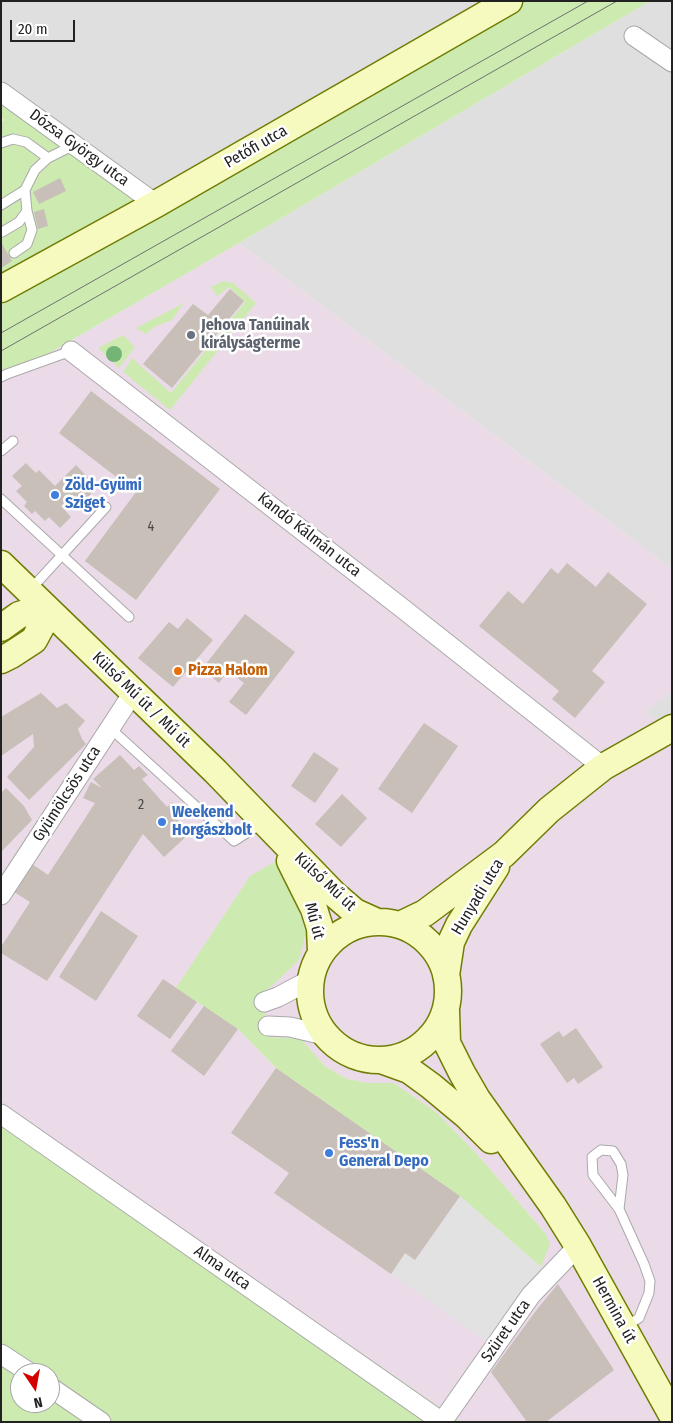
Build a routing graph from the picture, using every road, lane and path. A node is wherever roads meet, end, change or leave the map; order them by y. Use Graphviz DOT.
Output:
graph roads {
  1 [pos="509,1"];
  2 [pos="634,36"];
  3 [pos="672,62"];
  4 [pos="1,92"];
  5 [pos="1,143"];
  6 [pos="74,145"];
  7 [pos="48,158"];
  8 [pos="25,190"];
  9 [pos="156,204"];
  10 [pos="1,205"];
  11 [pos="27,211"];
  12 [pos="2,232"];
  13 [pos="14,253"];
  14 [pos="1,289"];
  15 [pos="71,351"];
  16 [pos="1,377"];
  17 [pos="13,441"];
  18 [pos="1,451"];
  19 [pos="1,499"];
  20 [pos="106,507"];
  21 [pos="62,555"];
  22 [pos="1,564"];
  23 [pos="37,599"];
  24 [pos="129,617"];
  25 [pos="1,628"];
  26 [pos="1,660"];
  27 [pos="133,693"];
  28 [pos="110,728"];
  29 [pos="672,728"];
  30 [pos="603,767"];
  31 [pos="271,830"];
  32 [pos="504,854"];
  33 [pos="1,895"];
  34 [pos="375,921"];
  35 [pos="400,925"];
  36 [pos="321,951"];
  37 [pos="446,975"];
  38 [pos="310,980"];
  39 [pos="264,1002"];
  40 [pos="446,1011"];
  41 [pos="268,1026"];
  42 [pos="324,1035"];
  43 [pos="384,1061"];
  44 [pos="1,1114"];
  45 [pos="553,1206"];
  46 [pos="619,1209"];
  47 [pos="578,1246"];
  48 [pos="624,1328"];
  49 [pos="1,1354"];
  50 [pos="15,1363"];
  51 [pos="60,1394"];
  52 [pos="672,1415"];
  53 [pos="101,1422"];
  54 [pos="442,1422"];
  1 -- 9 [label="main road, Petőfi utca"];
  2 -- 3 [label="street"];
  4 -- 6 [label="street, Dózsa György utca"];
  5 -- 7 [label="lane"];
  6 -- 7 [label="lane"];
  6 -- 9 [label="street, Dózsa György utca"];
  7 -- 8 [label="lane"];
  8 -- 10 [label="lane"];
  8 -- 11 [label="lane"];
  9 -- 14 [label="main road, Petőfi utca"];
  11 -- 12 [label="lane"];
  11 -- 13 [label="lane"];
  15 -- 16 [label="lane, Kandó Kálmán utca"];
  15 -- 30 [label="street, Kandó Kálmán utca"];
  17 -- 18 [label="lane"];
  19 -- 21 [label="lane"];
  20 -- 21 [label="lane"];
  21 -- 23 [label="lane"];
  21 -- 24 [label="lane"];
  22 -- 23 [label="main road, Külső Mű út / Mű út"];
  23 -- 25 [label="main road"];
  23 -- 26 [label="main road"];
  23 -- 27 [label="main road, Külső Mű út / Mű út"];
  27 -- 28 [label="street, Gyümölcsös utca"];
  27 -- 31 [label="main road, Külső Mű út / Mű út"];
  28 -- 31 [label="lane"];
  28 -- 33 [label="street, Gyümölcsös utca"];
  29 -- 30 [label="main road"];
  30 -- 32 [label="main road"];
  31 -- 34 [label="main road, Külső Mű út"];
  31 -- 36 [label="main road, Mű út"];
  32 -- 35 [label="main road, Hunyadi utca"];
  32 -- 37 [label="main road, Hunyadi utca"];
  34 -- 35 [label="main road"];
  34 -- 36 [label="main road"];
  35 -- 37 [label="main road"];
  36 -- 38 [label="main road"];
  37 -- 40 [label="main road"];
  38 -- 39 [label="street"];
  38 -- 42 [label="main road"];
  40 -- 43 [label="main road"];
  40 -- 45 [label="main road"];
  41 -- 42 [label="street"];
  42 -- 43 [label="main road"];
  43 -- 45 [label="main road"];
  44 -- 54 [label="street, Alma utca"];
  45 -- 47 [label="main road, Hermina út"];
  46 -- 46 [label="lane"];
  46 -- 48 [label="lane"];
  47 -- 48 [label="main road, Hermina út"];
  47 -- 54 [label="street, Szüret utca"];
  48 -- 52 [label="main road, Hermina út"];
  49 -- 50 [label="street"];
  51 -- 53 [label="street"];
}
